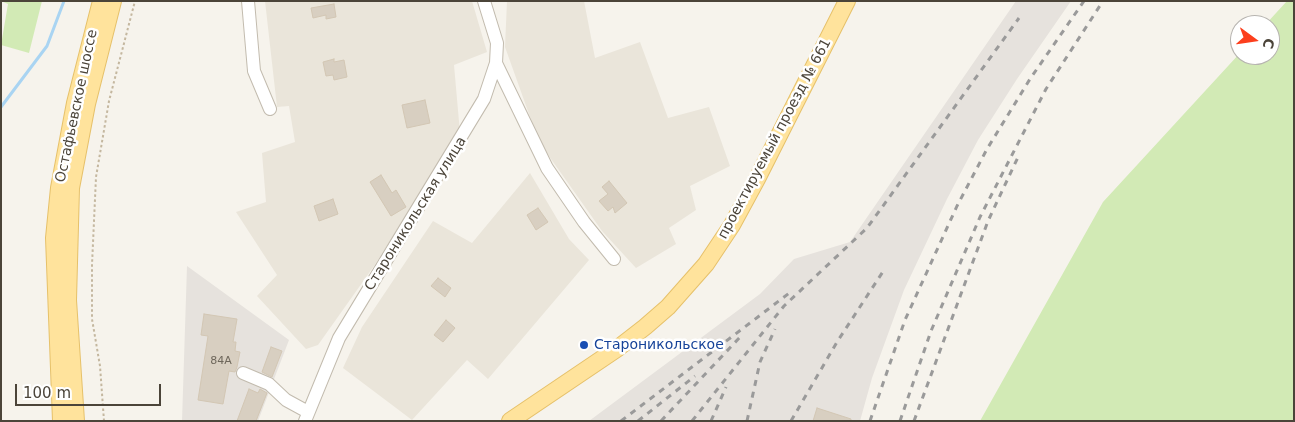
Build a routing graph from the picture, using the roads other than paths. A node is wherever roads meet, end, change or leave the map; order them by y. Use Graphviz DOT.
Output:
graph roads {
  1 [pos="101,1"];
  2 [pos="113,1"];
  3 [pos="248,1"];
  4 [pos="484,1"];
  5 [pos="847,1"];
  6 [pos="496,63"];
  7 [pos="270,109"];
  8 [pos="614,259"];
  9 [pos="243,373"];
  10 [pos="306,416"];
  11 [pos="61,421"];
  12 [pos="76,421"];
  13 [pos="510,421"];
  1 -- 11 [label="main road, Остафьевское шоссе"];
  2 -- 12 [label="main road, Остафьевское шоссе"];
  3 -- 7 [label="street"];
  4 -- 6 [label="street, Староникольская улица"];
  5 -- 13 [label="main road, проектируемый проезд № 661"];
  6 -- 8 [label="street"];
  6 -- 10 [label="street, Староникольская улица"];
  9 -- 10 [label="street"];
}
